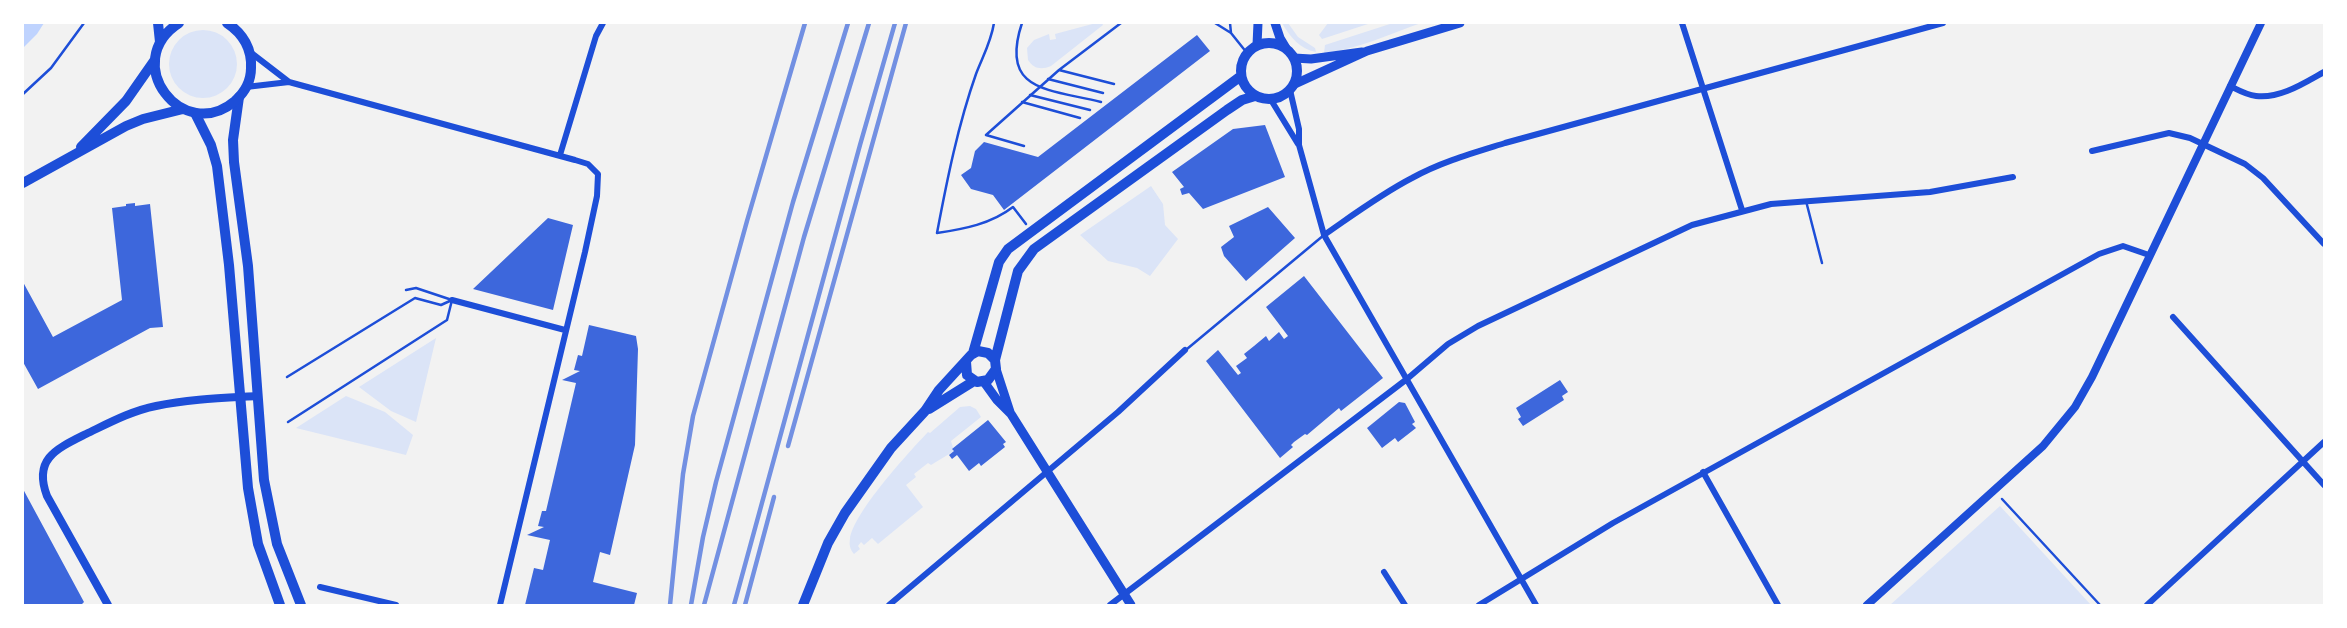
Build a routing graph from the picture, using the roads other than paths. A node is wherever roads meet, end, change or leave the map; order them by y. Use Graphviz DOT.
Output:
graph roads {
  1 [pos="158,23"];
  2 [pos="179,23"];
  3 [pos="603,23"];
  4 [pos="1022,23"];
  5 [pos="1121,23"];
  6 [pos="1215,23"];
  7 [pos="1230,23"];
  8 [pos="1258,23"];
  9 [pos="1275,23"];
  10 [pos="1444,23"];
  11 [pos="1460,23"];
  12 [pos="1682,23"];
  13 [pos="1943,23"];
  14 [pos="2261,23"];
  15 [pos="230,24"];
  16 [pos="1231,33"];
  17 [pos="1415,35"];
  18 [pos="160,42"];
  19 [pos="1258,45"];
  20 [pos="1286,48"];
  21 [pos="1367,51"];
  22 [pos="250,52"];
  23 [pos="1247,53"];
  24 [pos="1294,58"];
  25 [pos="155,60"];
  26 [pos="1059,69"];
  27 [pos="2324,72"];
  28 [pos="1241,76"];
  29 [pos="1048,79"];
  30 [pos="289,82"];
  31 [pos="1114,84"];
  32 [pos="2230,86"];
  33 [pos="1039,87"];
  34 [pos="1293,87"];
  35 [pos="246,88"];
  36 [pos="1702,89"];
  37 [pos="1103,93"];
  38 [pos="1030,95"];
  39 [pos="1255,96"];
  40 [pos="239,97"];
  41 [pos="1270,100"];
  42 [pos="1022,102"];
  43 [pos="1101,102"];
  44 [pos="183,109"];
  45 [pos="1090,110"];
  46 [pos="195,113"];
  47 [pos="1080,118"];
  48 [pos="2203,144"];
  49 [pos="1299,145"];
  50 [pos="1024,146"];
  51 [pos="2092,151"];
  52 [pos="77,152"];
  53 [pos="560,155"];
  54 [pos="2013,177"];
  55 [pos="23,183"];
  56 [pos="1806,201"];
  57 [pos="1742,210"];
  58 [pos="1324,235"];
  59 [pos="2324,244"];
  60 [pos="2149,256"];
  61 [pos="1822,262"];
  62 [pos="407,290"];
  63 [pos="452,300"];
  64 [pos="2173,317"];
  65 [pos="565,330"];
  66 [pos="1185,351"];
  67 [pos="973,353"];
  68 [pos="965,362"];
  69 [pos="996,364"];
  70 [pos="286,377"];
  71 [pos="1407,379"];
  72 [pos="979,381"];
  73 [pos="258,396"];
  74 [pos="239,397"];
  75 [pos="925,411"];
  76 [pos="1011,414"];
  77 [pos="288,422"];
  78 [pos="2324,442"];
  79 [pos="2303,461"];
  80 [pos="1048,472"];
  81 [pos="1703,472"];
  82 [pos="2324,485"];
  83 [pos="1384,572"];
  84 [pos="1521,579"];
  85 [pos="320,587"];
  86 [pos="1124,594"];
  87 [pos="108,605"];
  88 [pos="280,605"];
  89 [pos="301,605"];
  90 [pos="396,605"];
  91 [pos="500,605"];
  92 [pos="803,605"];
  93 [pos="889,605"];
  94 [pos="1110,605"];
  95 [pos="1131,605"];
  96 [pos="1405,605"];
  97 [pos="1479,605"];
  98 [pos="1536,605"];
  99 [pos="1778,605"];
  100 [pos="1867,605"];
  101 [pos="2147,605"];
  1 -- 18 [label="highway"];
  2 -- 18 [label="highway"];
  3 -- 53 [label="street"];
  4 -- 33 [label="lane"];
  5 -- 26 [label="lane"];
  6 -- 16 [label="lane"];
  7 -- 16 [label="lane"];
  8 -- 19 [label="main road"];
  9 -- 20 [label="main road"];
  10 -- 17 [label="main road"];
  11 -- 17 [label="main road"];
  12 -- 36 [label="street"];
  13 -- 36 [label="street"];
  14 -- 32 [label="street"];
  15 -- 22 [label="highway"];
  16 -- 23 [label="lane"];
  17 -- 21 [label="main road"];
  18 -- 25 [label="highway"];
  19 -- 20 [label="main road"];
  19 -- 23 [label="main road"];
  20 -- 24 [label="main road"];
  21 -- 24 [label="main road"];
  21 -- 34 [label="main road"];
  22 -- 30 [label="street"];
  22 -- 35 [label="highway"];
  23 -- 28 [label="main road"];
  24 -- 34 [label="main road"];
  25 -- 44 [label="highway"];
  25 -- 52 [label="highway"];
  26 -- 29 [label="lane"];
  26 -- 31 [label="lane"];
  27 -- 32 [label="street"];
  28 -- 39 [label="main road"];
  28 -- 67 [label="main road"];
  29 -- 33 [label="lane"];
  29 -- 37 [label="lane"];
  30 -- 35 [label="street"];
  30 -- 53 [label="street"];
  32 -- 48 [label="street"];
  33 -- 38 [label="lane"];
  33 -- 43 [label="lane"];
  34 -- 41 [label="main road"];
  34 -- 49 [label="street"];
  35 -- 40 [label="highway"];
  36 -- 57 [label="street"];
  36 -- 58 [label="street"];
  38 -- 42 [label="lane"];
  38 -- 45 [label="lane"];
  39 -- 41 [label="main road"];
  39 -- 69 [label="main road"];
  40 -- 46 [label="highway"];
  40 -- 73 [label="main road"];
  41 -- 49 [label="street"];
  42 -- 47 [label="lane"];
  42 -- 50 [label="lane"];
  44 -- 46 [label="highway"];
  44 -- 52 [label="highway"];
  46 -- 74 [label="main road"];
  48 -- 51 [label="street"];
  48 -- 59 [label="street"];
  48 -- 60 [label="street"];
  49 -- 58 [label="street"];
  52 -- 55 [label="highway"];
  53 -- 65 [label="street"];
  54 -- 56 [label="street"];
  56 -- 57 [label="street"];
  56 -- 61 [label="lane"];
  57 -- 71 [label="street"];
  58 -- 66 [label="lane"];
  58 -- 71 [label="street"];
  60 -- 81 [label="street"];
  60 -- 100 [label="street"];
  62 -- 63 [label="lane"];
  63 -- 65 [label="street"];
  63 -- 70 [label="lane"];
  63 -- 77 [label="lane"];
  64 -- 79 [label="street"];
  65 -- 91 [label="street"];
  66 -- 80 [label="street"];
  67 -- 68 [label="main road"];
  67 -- 69 [label="main road"];
  68 -- 72 [label="main road"];
  68 -- 75 [label="main road"];
  69 -- 72 [label="main road"];
  69 -- 76 [label="main road"];
  71 -- 84 [label="street"];
  71 -- 86 [label="street"];
  72 -- 75 [label="main road"];
  72 -- 76 [label="main road"];
  73 -- 74 [label="street"];
  73 -- 89 [label="main road"];
  74 -- 87 [label="street"];
  74 -- 88 [label="main road"];
  75 -- 92 [label="main road"];
  76 -- 80 [label="main road"];
  78 -- 79 [label="street"];
  79 -- 82 [label="street"];
  79 -- 101 [label="street"];
  80 -- 86 [label="main road"];
  80 -- 93 [label="street"];
  81 -- 84 [label="street"];
  81 -- 99 [label="street"];
  83 -- 96 [label="street"];
  84 -- 97 [label="street"];
  84 -- 98 [label="street"];
  85 -- 90 [label="street"];
  86 -- 94 [label="street"];
  86 -- 95 [label="main road"];
}
